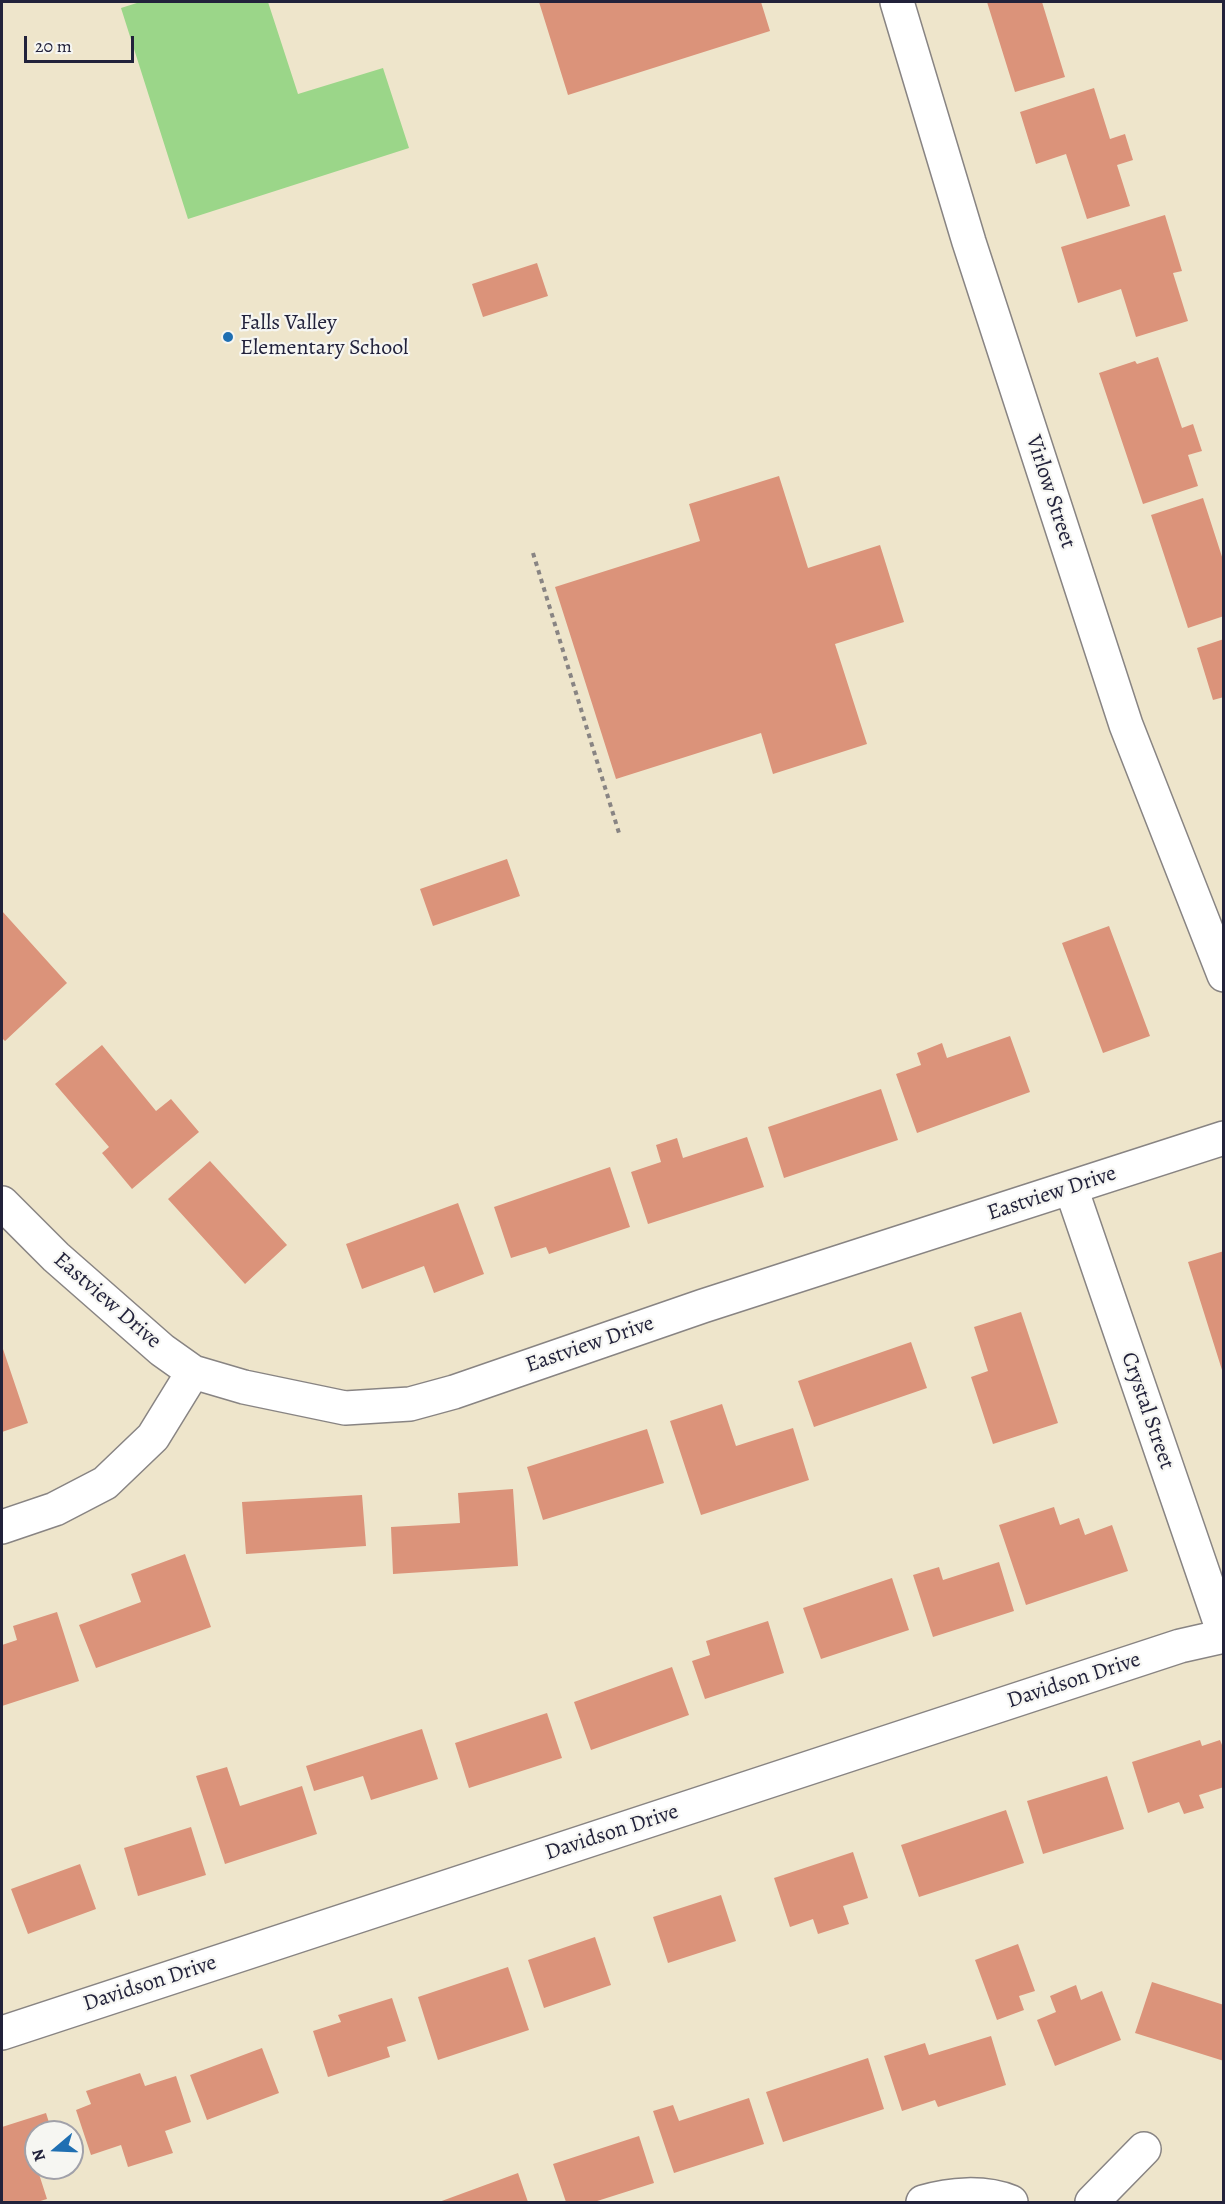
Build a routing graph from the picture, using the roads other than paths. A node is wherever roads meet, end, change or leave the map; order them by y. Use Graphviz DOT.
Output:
graph roads {
  1 [pos="897,2"];
  2 [pos="1224,975"];
  3 [pos="1224,1138"];
  4 [pos="1071,1188"];
  5 [pos="2,1203"];
  6 [pos="193,1372"];
  7 [pos="2,1527"];
  8 [pos="1224,1635"];
  9 [pos="2,2033"];
  10 [pos="1144,2149"];
  11 [pos="923,2202"];
  12 [pos="1011,2202"];
  13 [pos="1092,2202"];
  1 -- 2 [label="street, Virlow Street"];
  3 -- 4 [label="street, Eastview Drive"];
  4 -- 6 [label="street, Eastview Drive"];
  4 -- 8 [label="street, Crystal Street"];
  5 -- 6 [label="street, Eastview Drive"];
  6 -- 7 [label="street"];
  8 -- 9 [label="street, Davidson Drive"];
  10 -- 13 [label="street"];
  11 -- 12 [label="street"];
}
